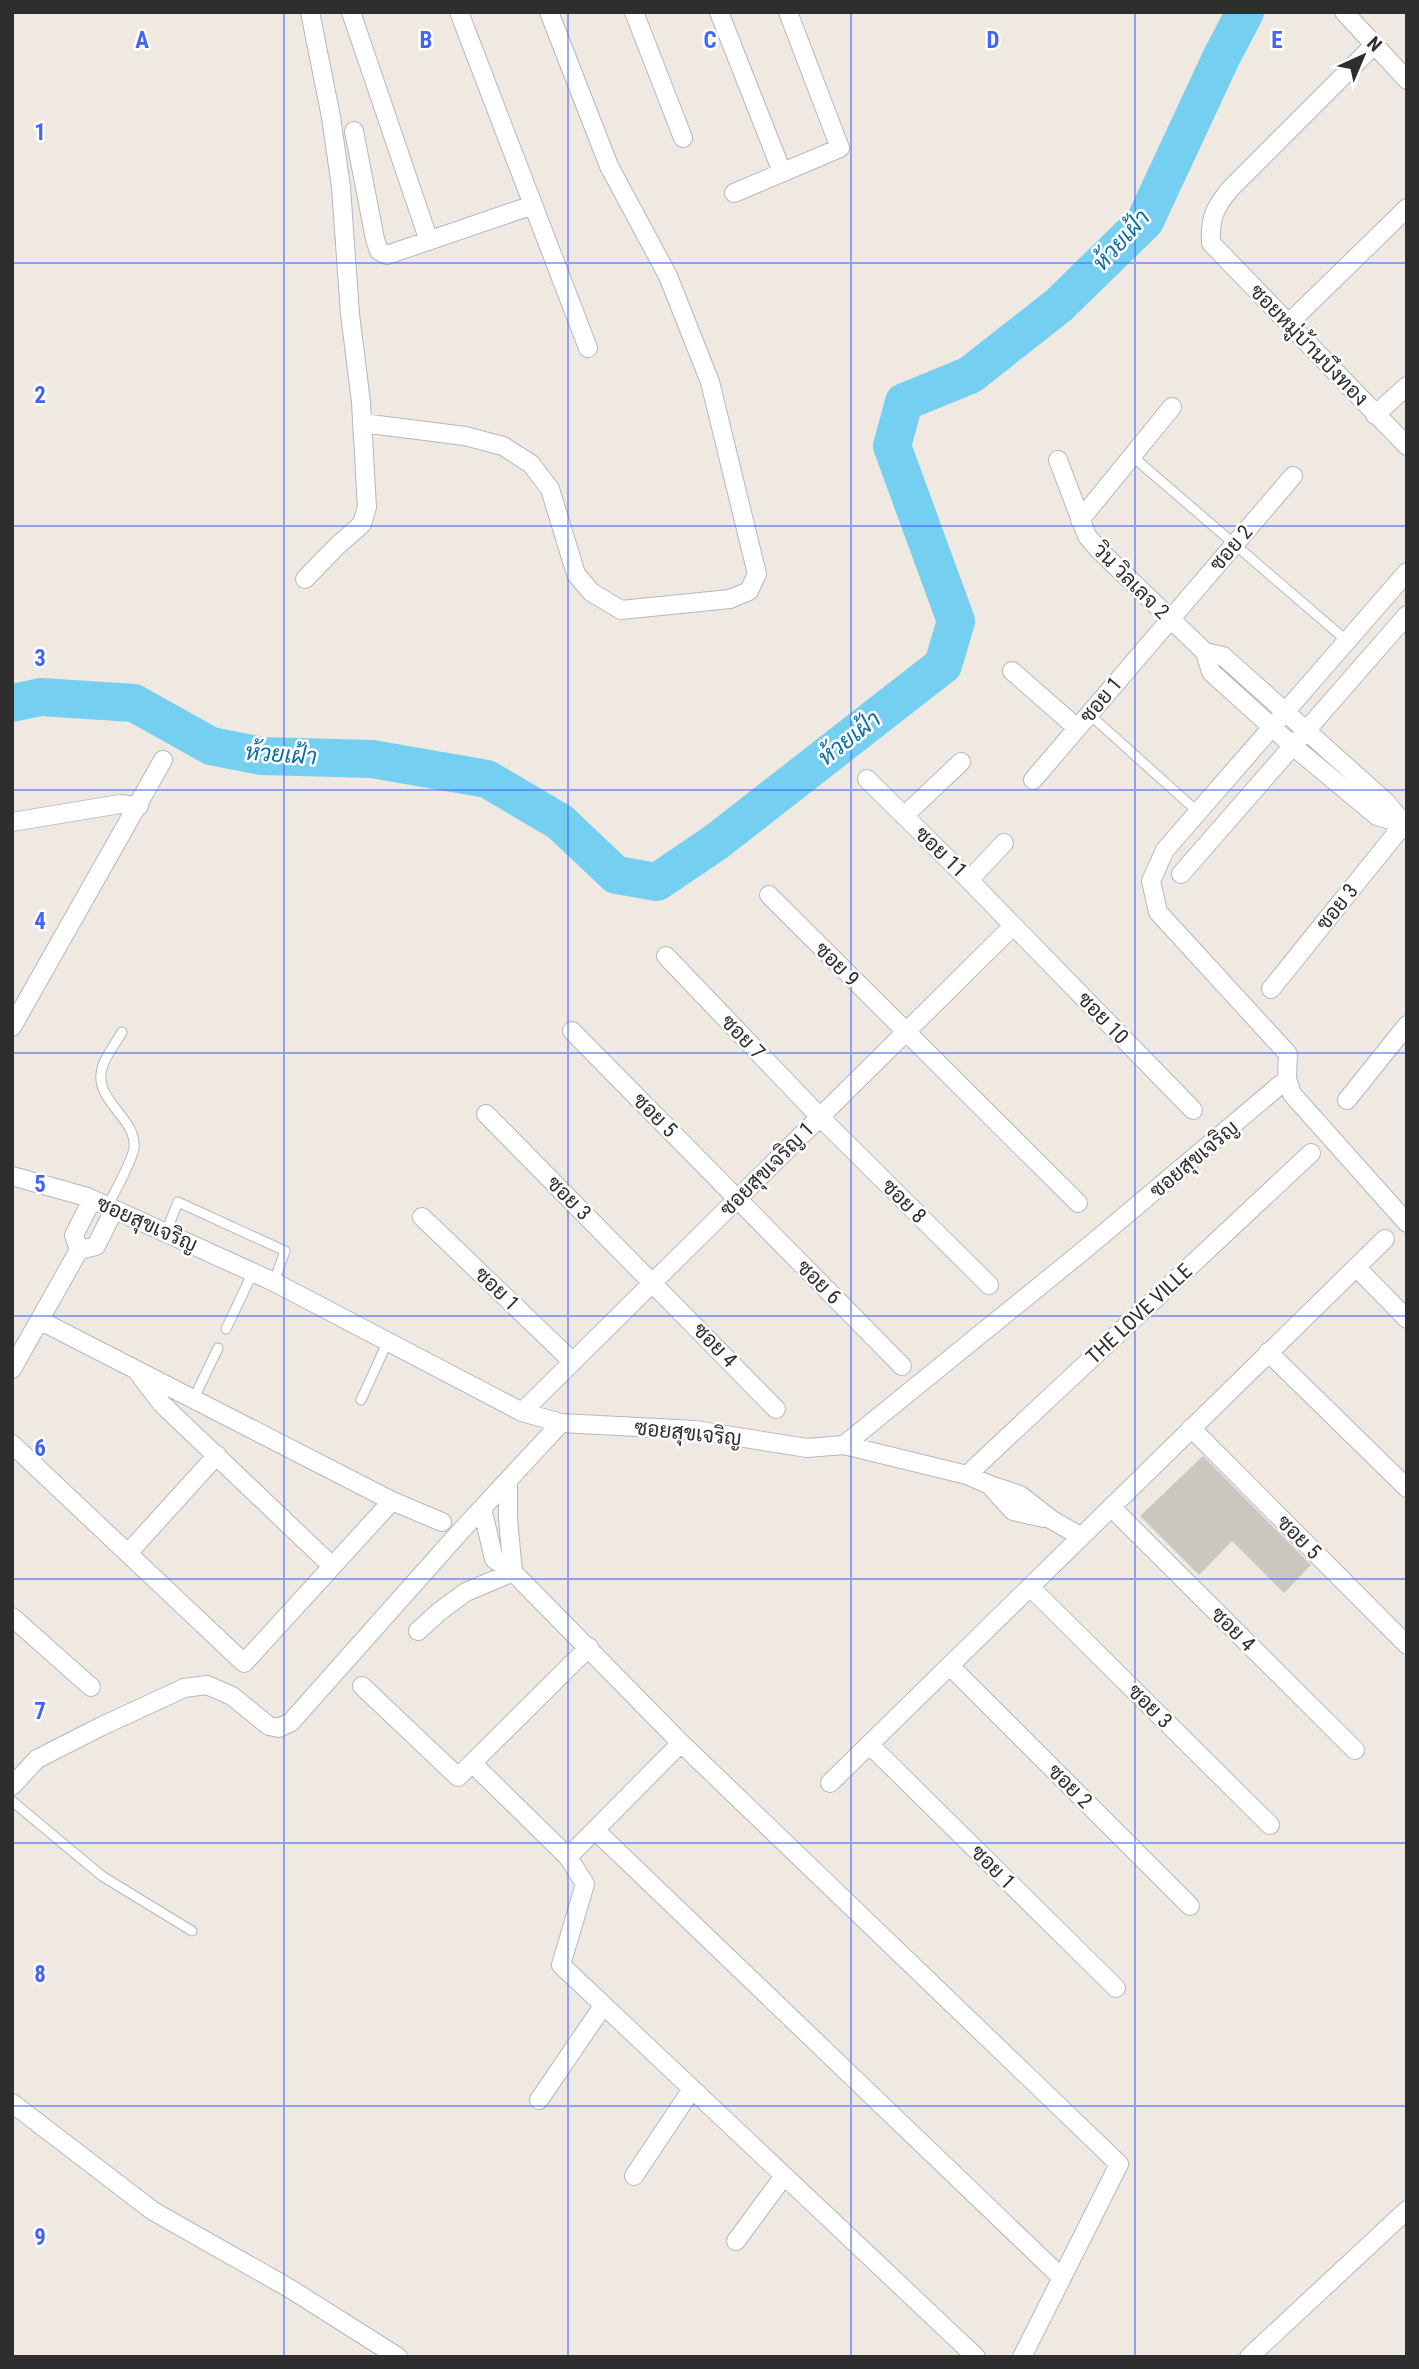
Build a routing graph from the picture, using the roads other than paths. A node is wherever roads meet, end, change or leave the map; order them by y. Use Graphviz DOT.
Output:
graph roads {
  1 [pos="310,12"];
  2 [pos="351,12"];
  3 [pos="459,12"];
  4 [pos="549,12"];
  5 [pos="634,12"];
  6 [pos="719,12"];
  7 [pos="788,12"];
  8 [pos="1344,12"];
  9 [pos="1374,45"];
  10 [pos="1407,80"];
  11 [pos="354,131"];
  12 [pos="683,138"];
  13 [pos="782,172"];
  14 [pos="734,193"];
  15 [pos="533,205"];
  16 [pos="1407,208"];
  17 [pos="429,241"];
  18 [pos="1289,323"];
  19 [pos="588,348"];
  20 [pos="1407,386"];
  21 [pos="1172,407"];
  22 [pos="1375,415"];
  23 [pos="362,423"];
  24 [pos="1407,446"];
  25 [pos="1132,456"];
  26 [pos="1058,460"];
  27 [pos="1293,476"];
  28 [pos="1080,520"];
  29 [pos="1235,543"];
  30 [pos="1407,572"];
  31 [pos="304,579"];
  32 [pos="1407,615"];
  33 [pos="1169,619"];
  34 [pos="1347,641"];
  35 [pos="1205,652"];
  36 [pos="1012,671"];
  37 [pos="1284,712"];
  38 [pos="1083,721"];
  39 [pos="1271,727"];
  40 [pos="1306,732"];
  41 [pos="1294,747"];
  42 [pos="163,760"];
  43 [pos="961,762"];
  44 [pos="867,779"];
  45 [pos="1033,780"];
  46 [pos="139,806"];
  47 [pos="1198,812"];
  48 [pos="904,816"];
  49 [pos="12,822"];
  50 [pos="1406,824"];
  51 [pos="1004,843"];
  52 [pos="1181,874"];
  53 [pos="969,880"];
  54 [pos="769,895"];
  55 [pos="1013,926"];
  56 [pos="666,957"];
  57 [pos="1271,989"];
  58 [pos="1407,1025"];
  59 [pos="12,1027"];
  60 [pos="572,1031"];
  61 [pos="122,1032"];
  62 [pos="905,1032"];
  63 [pos="1287,1079"];
  64 [pos="1346,1100"];
  65 [pos="1193,1110"];
  66 [pos="486,1114"];
  67 [pos="820,1117"];
  68 [pos="1311,1153"];
  69 [pos="12,1176"];
  70 [pos="737,1199"];
  71 [pos="1078,1203"];
  72 [pos="105,1206"];
  73 [pos="422,1217"];
  74 [pos="1407,1223"];
  75 [pos="166,1232"];
  76 [pos="1385,1239"];
  77 [pos="79,1250"];
  78 [pos="1356,1267"];
  79 [pos="253,1272"];
  80 [pos="274,1282"];
  81 [pos="653,1282"];
  82 [pos="989,1285"];
  83 [pos="1407,1319"];
  84 [pos="41,1321"];
  85 [pos="226,1329"];
  86 [pos="388,1341"];
  87 [pos="218,1349"];
  88 [pos="1268,1352"];
  89 [pos="573,1362"];
  90 [pos="902,1366"];
  91 [pos="12,1369"];
  92 [pos="137,1370"];
  93 [pos="194,1398"];
  94 [pos="362,1399"];
  95 [pos="776,1409"];
  96 [pos="522,1412"];
  97 [pos="561,1423"];
  98 [pos="1191,1428"];
  99 [pos="12,1444"];
  100 [pos="844,1445"];
  101 [pos="217,1455"];
  102 [pos="967,1475"];
  103 [pos="508,1480"];
  104 [pos="1407,1488"];
  105 [pos="392,1501"];
  106 [pos="1111,1507"];
  107 [pos="482,1508"];
  108 [pos="442,1522"];
  109 [pos="1080,1536"];
  110 [pos="130,1552"];
  111 [pos="332,1566"];
  112 [pos="513,1572"];
  113 [pos="1030,1587"];
  114 [pos="12,1616"];
  115 [pos="418,1631"];
  116 [pos="1407,1645"];
  117 [pos="589,1647"];
  118 [pos="950,1666"];
  119 [pos="362,1686"];
  120 [pos="91,1687"];
  121 [pos="681,1743"];
  122 [pos="870,1745"];
  123 [pos="1355,1750"];
  124 [pos="472,1763"];
  125 [pos="830,1783"];
  126 [pos="12,1786"];
  127 [pos="12,1801"];
  128 [pos="1270,1825"];
  129 [pos="595,1830"];
  130 [pos="568,1857"];
  131 [pos="1190,1906"];
  132 [pos="192,1931"];
  133 [pos="1116,1988"];
  134 [pos="603,2006"];
  135 [pos="692,2089"];
  136 [pos="539,2100"];
  137 [pos="12,2103"];
  138 [pos="634,2176"];
  139 [pos="784,2176"];
  140 [pos="1407,2210"];
  141 [pos="736,2241"];
  142 [pos="1062,2278"];
  143 [pos="398,2357"];
  144 [pos="976,2357"];
  145 [pos="1022,2357"];
  146 [pos="1249,2357"];
  1 -- 23 [label="street"];
  2 -- 17 [label="street"];
  3 -- 15 [label="street"];
  4 -- 23 [label="street"];
  5 -- 12 [label="street"];
  6 -- 13 [label="street"];
  7 -- 13 [label="street"];
  8 -- 9 [label="street"];
  9 -- 10 [label="street"];
  9 -- 18 [label="street, ซอยหมู่บ้านบึงทอง"];
  11 -- 17 [label="street"];
  13 -- 14 [label="street"];
  15 -- 17 [label="street"];
  15 -- 19 [label="street"];
  16 -- 18 [label="street"];
  18 -- 22 [label="street, ซอยหมู่บ้านบึงทอง"];
  20 -- 22 [label="street"];
  21 -- 25 [label="street"];
  22 -- 24 [label="street, ซอยหมู่บ้านบึงทอง"];
  23 -- 31 [label="street"];
  25 -- 28 [label="street"];
  25 -- 29 [label="lane"];
  26 -- 28 [label="street, วิน วิลเลจ 2"];
  27 -- 29 [label="street, ซอย 2"];
  28 -- 33 [label="street, วิน วิลเลจ 2"];
  29 -- 33 [label="street, ซอย 2"];
  29 -- 34 [label="lane"];
  30 -- 34 [label="street"];
  32 -- 40 [label="street"];
  33 -- 35 [label="street, วิน วิลเลจ 2"];
  33 -- 38 [label="street, ซอย 1"];
  34 -- 37 [label="street"];
  35 -- 37 [label="street, วิน วิลเลจ 2"];
  35 -- 39 [label="street, วิน วิลเลจ 2"];
  36 -- 38 [label="street"];
  37 -- 39 [label="street"];
  37 -- 40 [label="street, วิน วิลเลจ 2"];
  38 -- 45 [label="street, ซอย 1"];
  38 -- 47 [label="lane"];
  39 -- 41 [label="street, วิน วิลเลจ 2"];
  39 -- 47 [label="street"];
  40 -- 41 [label="street"];
  40 -- 50 [label="street, วิน วิลเลจ 2"];
  41 -- 50 [label="street, วิน วิลเลจ 2"];
  41 -- 52 [label="street"];
  42 -- 46 [label="street"];
  43 -- 48 [label="street"];
  44 -- 48 [label="street, ซอย 11"];
  46 -- 49 [label="street"];
  46 -- 59 [label="street"];
  47 -- 63 [label="street"];
  48 -- 53 [label="street, ซอย 11"];
  50 -- 57 [label="street, ซอย 3"];
  51 -- 53 [label="street"];
  53 -- 55 [label="street, ซอย 11"];
  54 -- 62 [label="street, ซอย 9"];
  55 -- 62 [label="street, ซอยสุขเจริญ 1"];
  55 -- 65 [label="street, ซอย 10"];
  56 -- 67 [label="street, ซอย 7"];
  58 -- 64 [label="street"];
  60 -- 70 [label="street, ซอย 5"];
  61 -- 72 [label="lane"];
  62 -- 67 [label="street, ซอยสุขเจริญ 1"];
  62 -- 71 [label="street"];
  63 -- 74 [label="street"];
  63 -- 100 [label="street, ซอยสุขเจริญ"];
  66 -- 81 [label="street, ซอย 3"];
  67 -- 70 [label="street, ซอยสุขเจริญ 1"];
  67 -- 82 [label="street, ซอย 8"];
  68 -- 102 [label="street, THE LOVE VILLE"];
  69 -- 72 [label="street, ซอยสุขเจริญ"];
  70 -- 81 [label="street, ซอยสุขเจริญ 1"];
  70 -- 90 [label="street, ซอย 6"];
  72 -- 75 [label="street, ซอยสุขเจริญ"];
  72 -- 77 [label="street"];
  72 -- 77 [label="street"];
  73 -- 89 [label="street, ซอย 1"];
  75 -- 79 [label="street, ซอยสุขเจริญ"];
  75 -- 80 [label="lane"];
  76 -- 78 [label="street"];
  77 -- 84 [label="street"];
  78 -- 83 [label="street"];
  78 -- 88 [label="street"];
  79 -- 80 [label="street, ซอยสุขเจริญ"];
  79 -- 85 [label="lane"];
  80 -- 86 [label="street, ซอยสุขเจริญ"];
  81 -- 89 [label="street, ซอยสุขเจริญ 1"];
  81 -- 95 [label="street, ซอย 4"];
  84 -- 91 [label="street"];
  84 -- 92 [label="street"];
  86 -- 94 [label="lane"];
  86 -- 96 [label="street, ซอยสุขเจริญ"];
  87 -- 93 [label="lane"];
  88 -- 98 [label="street"];
  88 -- 104 [label="street"];
  89 -- 96 [label="street, ซอยสุขเจริญ 1"];
  92 -- 93 [label="street"];
  92 -- 101 [label="street"];
  93 -- 105 [label="street"];
  96 -- 97 [label="street, ซอยสุขเจริญ"];
  97 -- 100 [label="street, ซอยสุขเจริญ"];
  97 -- 103 [label="street"];
  98 -- 106 [label="street"];
  98 -- 116 [label="street, ซอย 5"];
  99 -- 110 [label="street"];
  100 -- 102 [label="street"];
  101 -- 110 [label="street"];
  101 -- 111 [label="street"];
  102 -- 109 [label="street"];
  103 -- 107 [label="street"];
  103 -- 112 [label="street"];
  105 -- 108 [label="street"];
  105 -- 111 [label="street"];
  106 -- 109 [label="street"];
  106 -- 123 [label="street, ซอย 4"];
  107 -- 112 [label="street"];
  107 -- 126 [label="street"];
  109 -- 113 [label="street"];
  110 -- 111 [label="street"];
  112 -- 115 [label="street"];
  112 -- 117 [label="street"];
  113 -- 118 [label="street"];
  113 -- 128 [label="street, ซอย 3"];
  114 -- 120 [label="street"];
  117 -- 121 [label="street"];
  117 -- 124 [label="street"];
  118 -- 122 [label="street"];
  118 -- 131 [label="street, ซอย 2"];
  119 -- 124 [label="street"];
  121 -- 129 [label="street"];
  121 -- 142 [label="street"];
  122 -- 125 [label="street"];
  122 -- 133 [label="street, ซอย 1"];
  124 -- 130 [label="street"];
  127 -- 132 [label="lane"];
  129 -- 130 [label="street"];
  129 -- 142 [label="street"];
  130 -- 134 [label="street"];
  134 -- 135 [label="street"];
  134 -- 136 [label="street"];
  135 -- 138 [label="street"];
  135 -- 139 [label="street"];
  137 -- 143 [label="street"];
  139 -- 141 [label="street"];
  139 -- 144 [label="street"];
  140 -- 146 [label="street"];
  142 -- 145 [label="street"];
}
